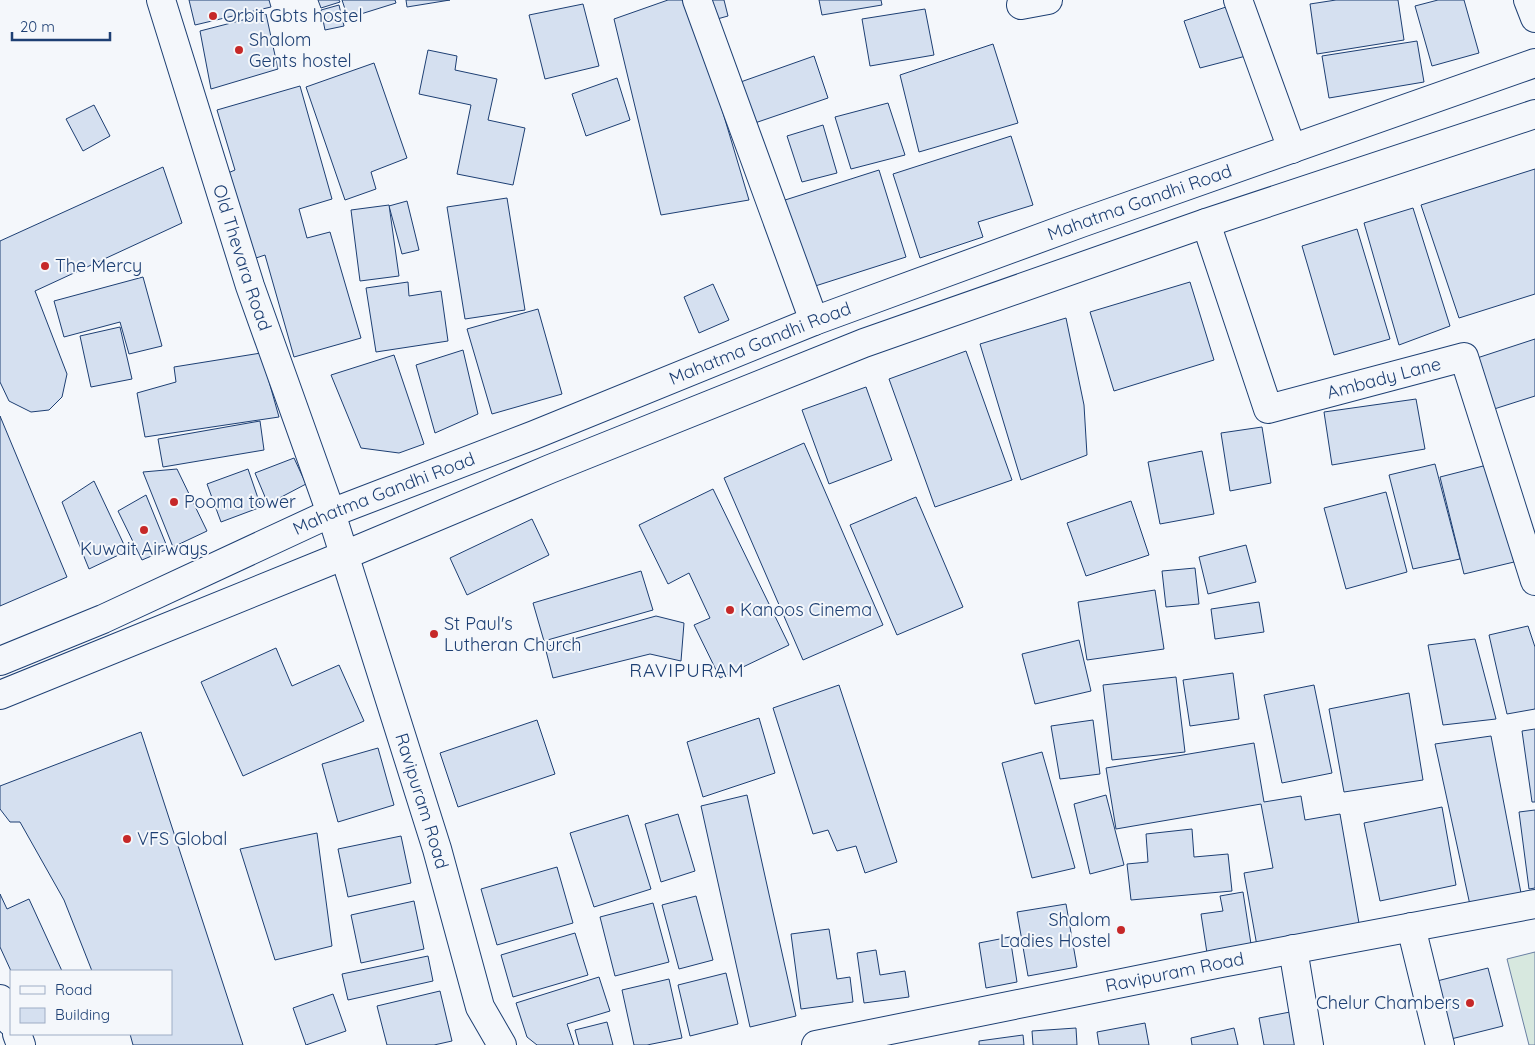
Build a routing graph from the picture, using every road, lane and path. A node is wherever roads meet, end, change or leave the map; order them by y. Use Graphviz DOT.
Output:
graph roads {
  1 [pos="161,0"];
  2 [pos="697,0"];
  3 [pos="1048,0"];
  4 [pos="1238,0"];
  5 [pos="1528,0"];
  6 [pos="1021,5"];
  7 [pos="1535,18"];
  8 [pos="1535,63"];
  9 [pos="1535,114"];
  10 [pos="1292,149"];
  11 [pos="1206,223"];
  12 [pos="814,321"];
  13 [pos="331,513"];
  14 [pos="345,555"];
  15 [pos="1535,580"];
  16 [pos="0,661"];
  17 [pos="0,696"];
  18 [pos="1535,904"];
  19 [pos="1411,927"];
  20 [pos="1294,949"];
  21 [pos="0,999"];
  22 [pos="10,1020"];
  23 [pos="502,1045"];
  24 [pos="816,1045"];
  25 [pos="1310,1045"];
  26 [pos="1440,1045"];
  1 -- 13 [label="main road, Old Thevara Road"];
  2 -- 12 [label="main road"];
  3 -- 6 [label="main road"];
  4 -- 10 [label="main road"];
  5 -- 7 [label="main road"];
  8 -- 10 [label="main road, Mahatma Gandhi Road"];
  9 -- 11 [label="main road"];
  10 -- 12 [label="main road, Mahatma Gandhi Road"];
  11 -- 14 [label="main road"];
  11 -- 15 [label="main road, Ambady Lane"];
  12 -- 13 [label="main road, Mahatma Gandhi Road"];
  13 -- 14 [label="main road, Old Thevara Road"];
  13 -- 16 [label="main road, Mahatma Gandhi Road"];
  14 -- 17 [label="main road"];
  14 -- 23 [label="main road, Ravipuram Road"];
  18 -- 19 [label="main road, Ravipuram Road"];
  19 -- 20 [label="main road, Ravipuram Road"];
  19 -- 26 [label="main road"];
  20 -- 24 [label="main road, Ravipuram Road"];
  20 -- 25 [label="main road"];
  21 -- 22 [label="main road"];
}
